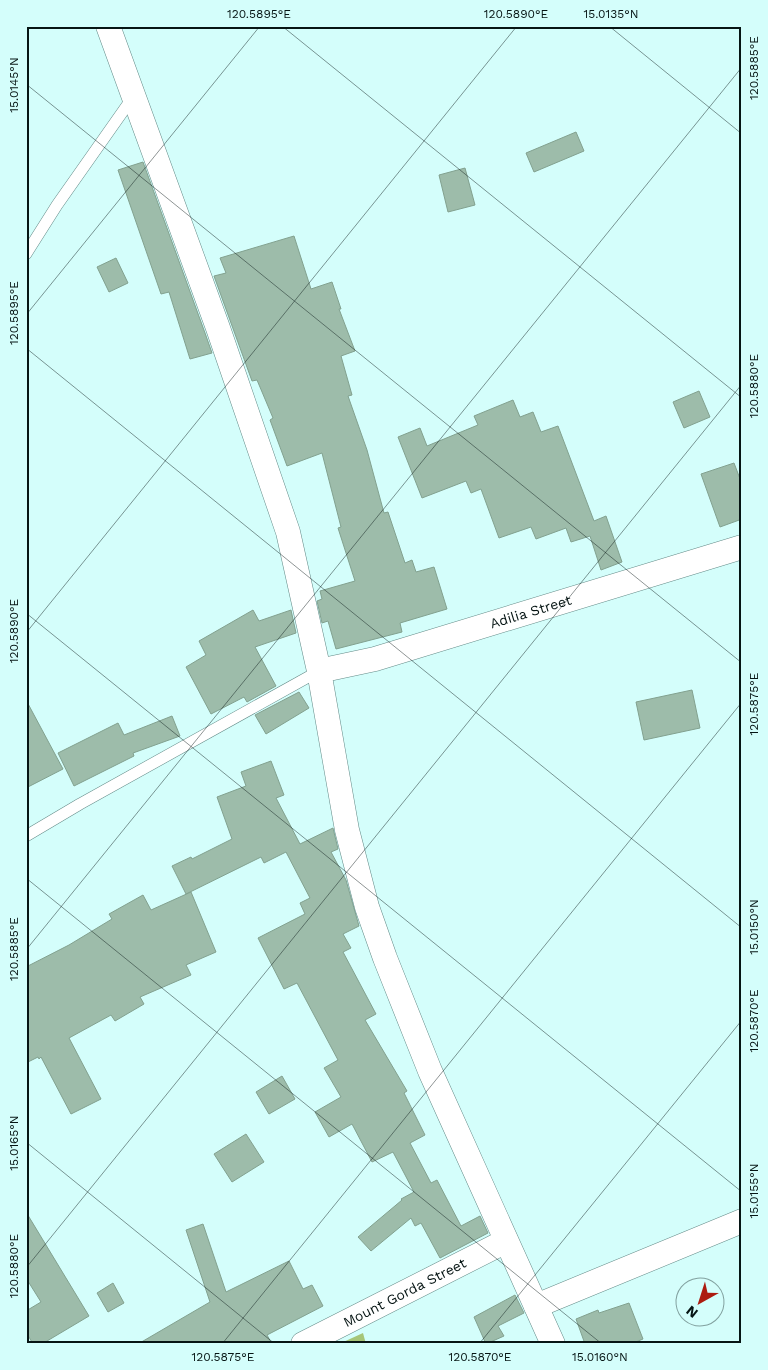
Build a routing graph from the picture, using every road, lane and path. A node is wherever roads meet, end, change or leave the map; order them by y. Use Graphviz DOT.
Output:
graph roads {
  1 [pos="108,26"];
  2 [pos="133,97"];
  3 [pos="26,254"];
  4 [pos="742,547"];
  5 [pos="320,671"];
  6 [pos="26,836"];
  7 [pos="742,1221"];
  8 [pos="506,1241"];
  9 [pos="536,1306"];
  10 [pos="303,1344"];
  11 [pos="553,1344"];
  1 -- 2 [label="street"];
  2 -- 3 [label="lane"];
  2 -- 5 [label="street"];
  4 -- 5 [label="street, Adilia Street"];
  5 -- 6 [label="lane"];
  5 -- 8 [label="street"];
  7 -- 9 [label="street"];
  8 -- 9 [label="street"];
  8 -- 10 [label="street, Mount Gorda Street"];
  9 -- 11 [label="street"];
}
